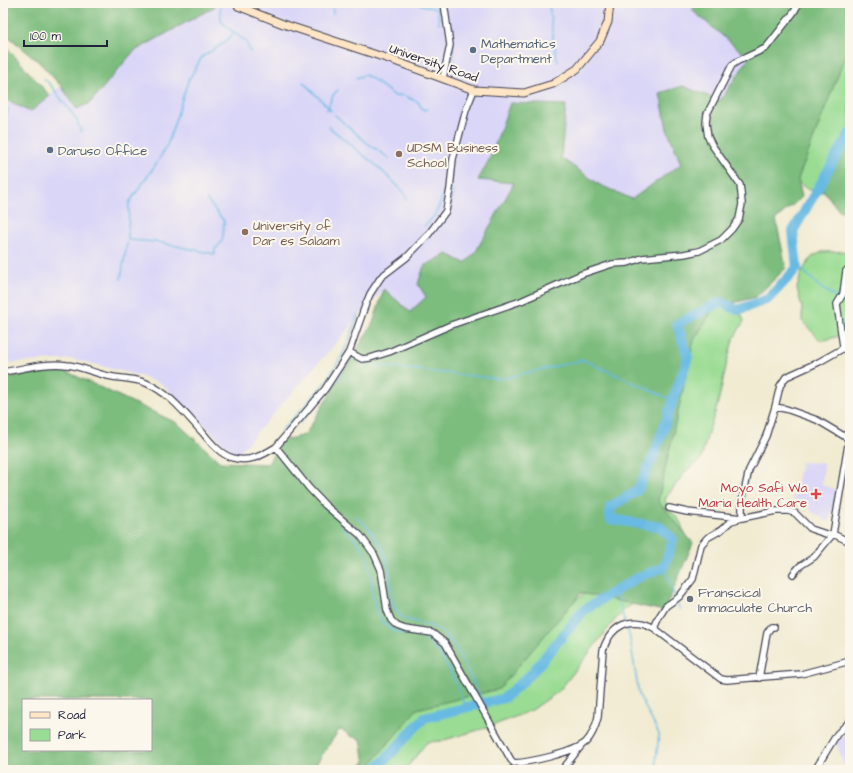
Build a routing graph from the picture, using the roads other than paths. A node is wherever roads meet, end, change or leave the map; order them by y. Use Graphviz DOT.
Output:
graph roads {
  1 [pos="236,3"];
  2 [pos="444,3"];
  3 [pos="610,3"];
  4 [pos="799,3"];
  5 [pos="443,78"];
  6 [pos="474,90"];
  7 [pos="850,267"];
  8 [pos="348,352"];
  9 [pos="3,372"];
  10 [pos="775,407"];
  11 [pos="849,438"];
  12 [pos="276,447"];
  13 [pos="669,508"];
  14 [pos="742,518"];
  15 [pos="834,534"];
  16 [pos="850,542"];
  17 [pos="793,574"];
  18 [pos="774,627"];
  19 [pos="654,628"];
  20 [pos="850,661"];
  21 [pos="759,678"];
  22 [pos="850,721"];
  23 [pos="584,743"];
  24 [pos="513,768"];
  25 [pos="562,770"];
  26 [pos="815,770"];
  1 -- 5 [label="street, University Road"];
  2 -- 5 [label="street"];
  3 -- 6 [label="street, University Road"];
  4 -- 8 [label="street"];
  5 -- 6 [label="street, University Road"];
  6 -- 8 [label="street"];
  7 -- 10 [label="street"];
  8 -- 12 [label="street"];
  9 -- 12 [label="street"];
  10 -- 11 [label="street"];
  10 -- 14 [label="street"];
  11 -- 15 [label="street"];
  12 -- 24 [label="street"];
  13 -- 14 [label="street"];
  14 -- 15 [label="street"];
  14 -- 19 [label="street"];
  15 -- 16 [label="street"];
  15 -- 17 [label="street"];
  18 -- 21 [label="street"];
  19 -- 21 [label="street"];
  19 -- 23 [label="street"];
  20 -- 21 [label="street"];
  22 -- 26 [label="street"];
  23 -- 24 [label="street"];
  23 -- 25 [label="street"];
}
